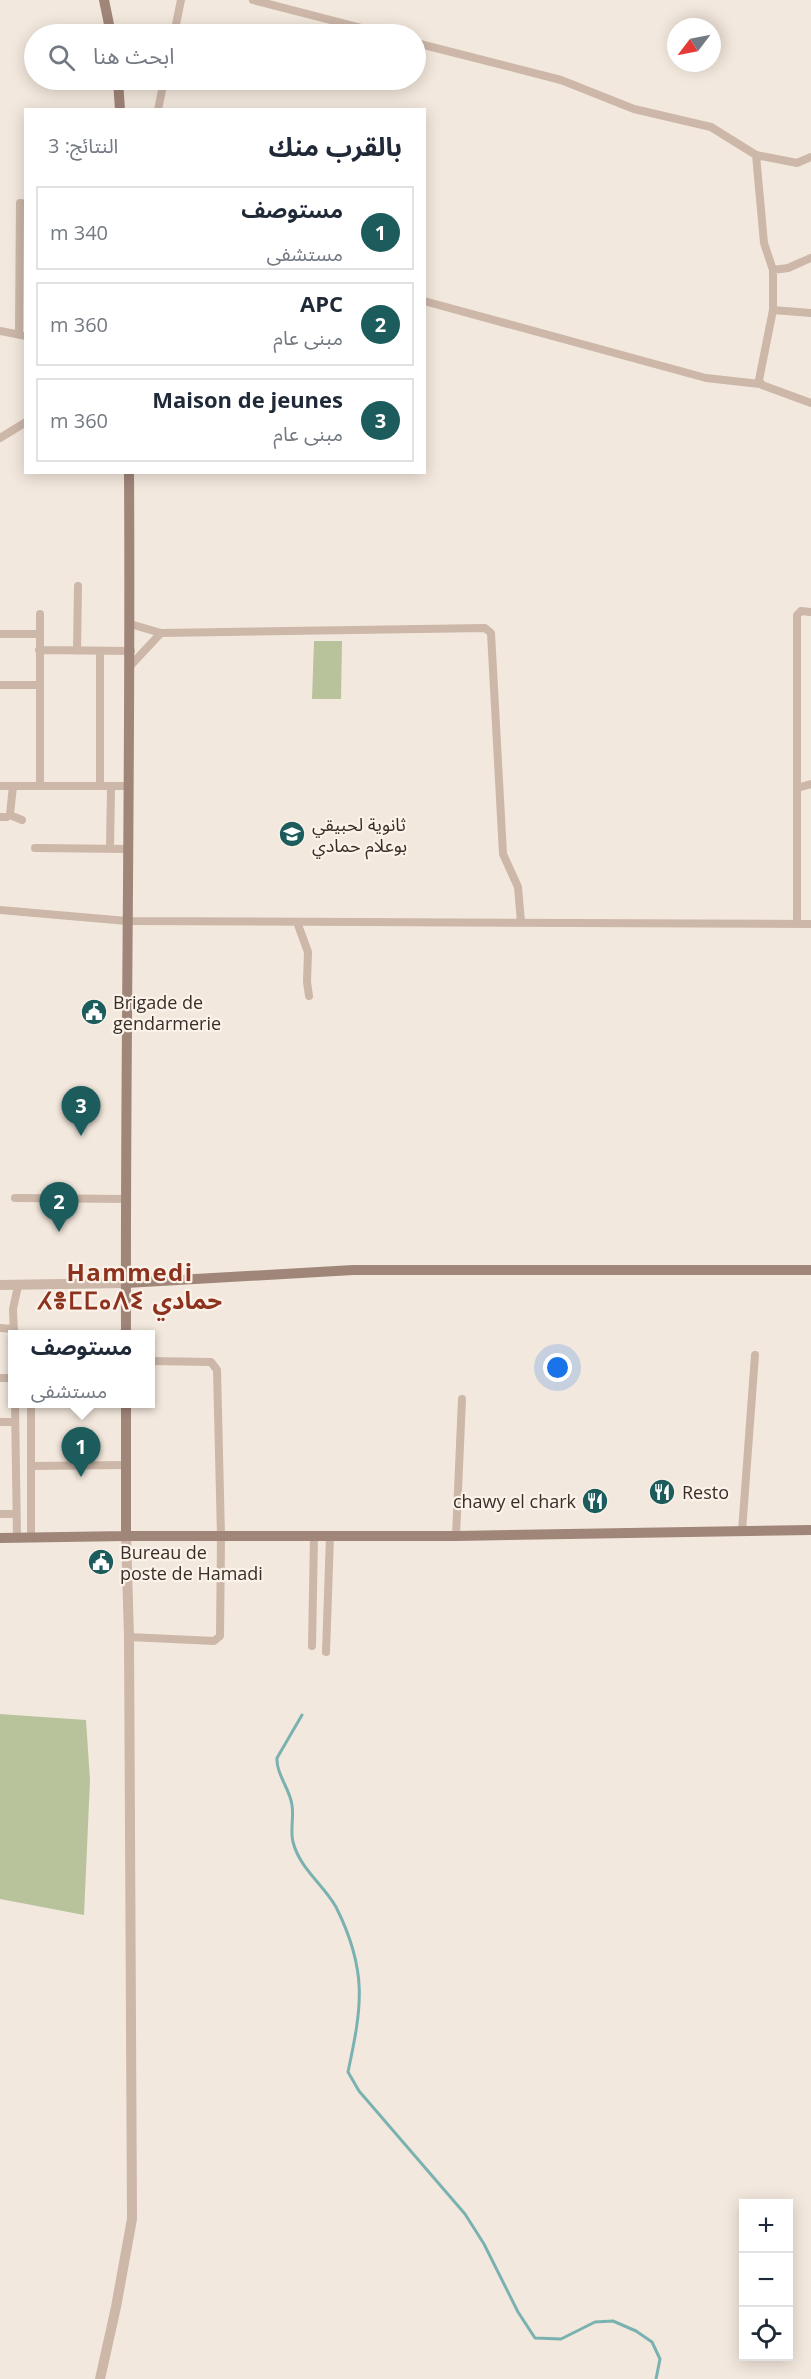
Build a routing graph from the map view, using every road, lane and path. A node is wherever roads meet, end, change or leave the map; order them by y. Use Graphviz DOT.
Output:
graph roads {
  1 [pos="104,0"];
  2 [pos="181,0"];
  3 [pos="253,0"];
  4 [pos="109,24"];
  5 [pos="176,24"];
  6 [pos="346,24"];
  7 [pos="426,45"];
  8 [pos="119,90"];
  9 [pos="162,90"];
  10 [pos="120,108"];
  11 [pos="158,108"];
  12 [pos="756,154"];
  13 [pos="811,157"];
  14 [pos="24,204"];
  15 [pos="811,258"];
  16 [pos="773,270"];
  17 [pos="426,302"];
  18 [pos="772,310"];
  19 [pos="811,313"];
  20 [pos="0,331"];
  21 [pos="22,334"];
  22 [pos="760,384"];
  23 [pos="811,403"];
  24 [pos="24,423"];
  25 [pos="0,438"];
  26 [pos="129,474"];
  27 [pos="78,586"];
  28 [pos="811,612"];
  29 [pos="39,614"];
  30 [pos="130,624"];
  31 [pos="161,633"];
  32 [pos="0,634"];
  33 [pos="39,634"];
  34 [pos="39,650"];
  35 [pos="77,651"];
  36 [pos="100,651"];
  37 [pos="131,651"];
  38 [pos="130,664"];
  39 [pos="0,685"];
  40 [pos="40,685"];
  41 [pos="811,784"];
  42 [pos="0,786"];
  43 [pos="13,786"];
  44 [pos="40,786"];
  45 [pos="100,786"];
  46 [pos="111,786"];
  47 [pos="128,786"];
  48 [pos="797,788"];
  49 [pos="10,815"];
  50 [pos="0,817"];
  51 [pos="22,820"];
  52 [pos="35,848"];
  53 [pos="110,849"];
  54 [pos="128,849"];
  55 [pos="0,910"];
  56 [pos="127,921"];
  57 [pos="297,922"];
  58 [pos="521,922"];
  59 [pos="797,924"];
  60 [pos="811,924"];
  61 [pos="309,996"];
  62 [pos="15,1198"];
  63 [pos="127,1199"];
  64 [pos="811,1270"];
  65 [pos="126,1283"];
  66 [pos="0,1286"];
  67 [pos="18,1286"];
  68 [pos="14,1330"];
  69 [pos="126,1330"];
  70 [pos="755,1355"];
  71 [pos="155,1361"];
  72 [pos="462,1399"];
  73 [pos="15,1408"];
  74 [pos="31,1408"];
  75 [pos="126,1408"];
  76 [pos="0,1422"];
  77 [pos="15,1422"];
  78 [pos="126,1465"];
  79 [pos="31,1466"];
  80 [pos="0,1514"];
  81 [pos="16,1514"];
  82 [pos="811,1530"];
  83 [pos="742,1531"];
  84 [pos="126,1536"];
  85 [pos="221,1536"];
  86 [pos="314,1536"];
  87 [pos="330,1536"];
  88 [pos="456,1536"];
  89 [pos="0,1538"];
  90 [pos="17,1538"];
  91 [pos="31,1538"];
  92 [pos="129,1637"];
  93 [pos="312,1646"];
  94 [pos="326,1652"];
  95 [pos="100,2379"];
  1 -- 4 [label="main road"];
  2 -- 5 [label="street"];
  3 -- 6 [label="street"];
  7 -- 12 [label="street"];
  8 -- 10 [label="main road"];
  9 -- 11 [label="street"];
  12 -- 13 [label="street"];
  12 -- 16 [label="street"];
  14 -- 21 [label="street"];
  15 -- 16 [label="street"];
  16 -- 18 [label="street"];
  17 -- 22 [label="street"];
  18 -- 19 [label="street"];
  18 -- 22 [label="street"];
  20 -- 21 [label="street"];
  22 -- 23 [label="street"];
  24 -- 25 [label="street"];
  26 -- 30 [label="main road"];
  27 -- 35 [label="street"];
  28 -- 48 [label="street"];
  29 -- 33 [label="street"];
  30 -- 31 [label="street"];
  30 -- 37 [label="main road"];
  31 -- 38 [label="street"];
  31 -- 58 [label="street"];
  32 -- 33 [label="street"];
  33 -- 34 [label="street"];
  34 -- 35 [label="street"];
  34 -- 40 [label="street"];
  35 -- 36 [label="street"];
  36 -- 37 [label="street"];
  36 -- 45 [label="street"];
  37 -- 38 [label="main road"];
  38 -- 47 [label="main road"];
  39 -- 40 [label="street"];
  40 -- 44 [label="street"];
  41 -- 48 [label="street"];
  42 -- 43 [label="street"];
  43 -- 44 [label="street"];
  43 -- 49 [label="street"];
  44 -- 45 [label="street"];
  45 -- 46 [label="street"];
  46 -- 47 [label="street"];
  46 -- 53 [label="street"];
  47 -- 54 [label="main road"];
  48 -- 59 [label="street"];
  49 -- 50 [label="street"];
  49 -- 51 [label="street"];
  52 -- 53 [label="street"];
  53 -- 54 [label="street"];
  54 -- 56 [label="main road"];
  55 -- 56 [label="street"];
  56 -- 57 [label="street"];
  56 -- 63 [label="main road"];
  57 -- 58 [label="street"];
  57 -- 61 [label="street"];
  58 -- 59 [label="street"];
  59 -- 60 [label="street"];
  62 -- 63 [label="street"];
  63 -- 65 [label="main road"];
  64 -- 65 [label="main road"];
  65 -- 67 [label="street"];
  65 -- 69 [label="main road"];
  66 -- 67 [label="street"];
  67 -- 68 [label="street"];
  70 -- 83 [label="street"];
  71 -- 85 [label="street"];
  72 -- 88 [label="street"];
  73 -- 77 [label="street"];
  74 -- 79 [label="street"];
  75 -- 78 [label="main road"];
  76 -- 77 [label="street"];
  77 -- 81 [label="street"];
  78 -- 79 [label="street"];
  78 -- 84 [label="main road"];
  79 -- 91 [label="street"];
  80 -- 81 [label="street"];
  81 -- 90 [label="street"];
  82 -- 83 [label="main road"];
  83 -- 88 [label="main road"];
  84 -- 85 [label="main road"];
  84 -- 91 [label="main road"];
  84 -- 92 [label="street"];
  85 -- 86 [label="main road"];
  85 -- 92 [label="street"];
  86 -- 87 [label="main road"];
  86 -- 93 [label="street"];
  87 -- 88 [label="main road"];
  87 -- 94 [label="street"];
  89 -- 90 [label="main road"];
  90 -- 91 [label="main road"];
  92 -- 95 [label="street"];
}
